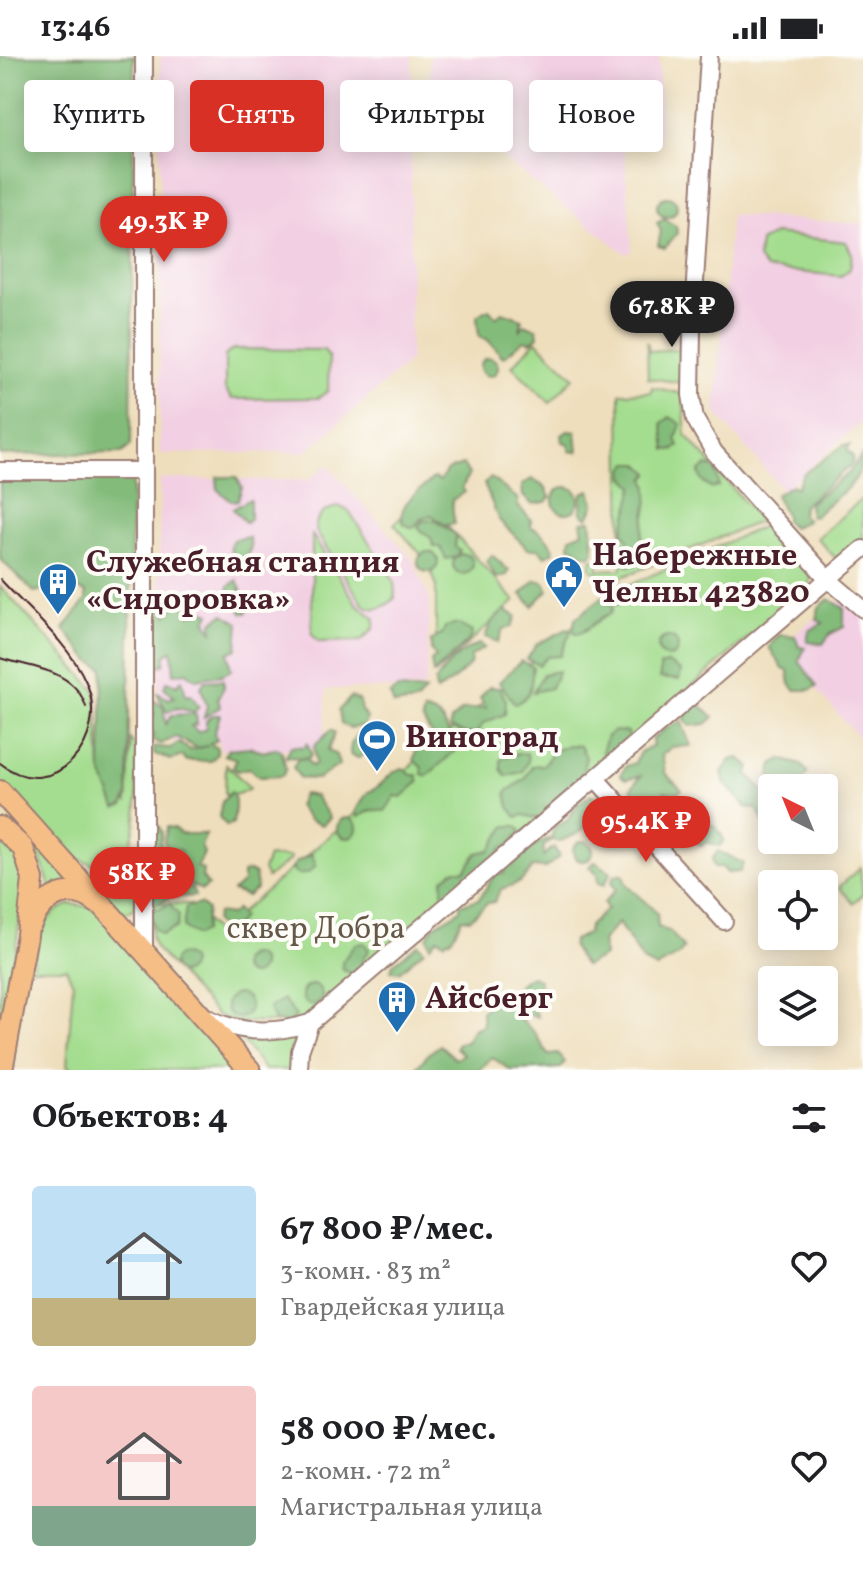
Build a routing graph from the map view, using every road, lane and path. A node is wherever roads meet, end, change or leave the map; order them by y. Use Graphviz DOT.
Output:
graph roads {
  1 [pos="144,56"];
  2 [pos="709,56"];
  3 [pos="0,471"];
  4 [pos="144,471"];
  5 [pos="863,549"];
  6 [pos="828,579"];
  7 [pos="863,609"];
  8 [pos="597,780"];
  9 [pos="0,791"];
  10 [pos="0,827"];
  11 [pos="115,918"];
  12 [pos="724,921"];
  13 [pos="27,935"];
  14 [pos="144,950"];
  15 [pos="201,1015"];
  16 [pos="310,1023"];
  17 [pos="2,1070"];
  18 [pos="250,1070"];
  19 [pos="299,1070"];
  1 -- 4 [label="street"];
  2 -- 6 [label="street"];
  3 -- 4 [label="street"];
  4 -- 14 [label="street"];
  5 -- 6 [label="street"];
  6 -- 7 [label="street"];
  6 -- 8 [label="street"];
  8 -- 12 [label="street"];
  8 -- 16 [label="street"];
  9 -- 11 [label="main road"];
  10 -- 13 [label="main road"];
  11 -- 13 [label="main road"];
  11 -- 14 [label="main road"];
  13 -- 17 [label="main road"];
  14 -- 15 [label="main road"];
  15 -- 16 [label="street"];
  15 -- 18 [label="main road"];
  16 -- 19 [label="street"];
}
